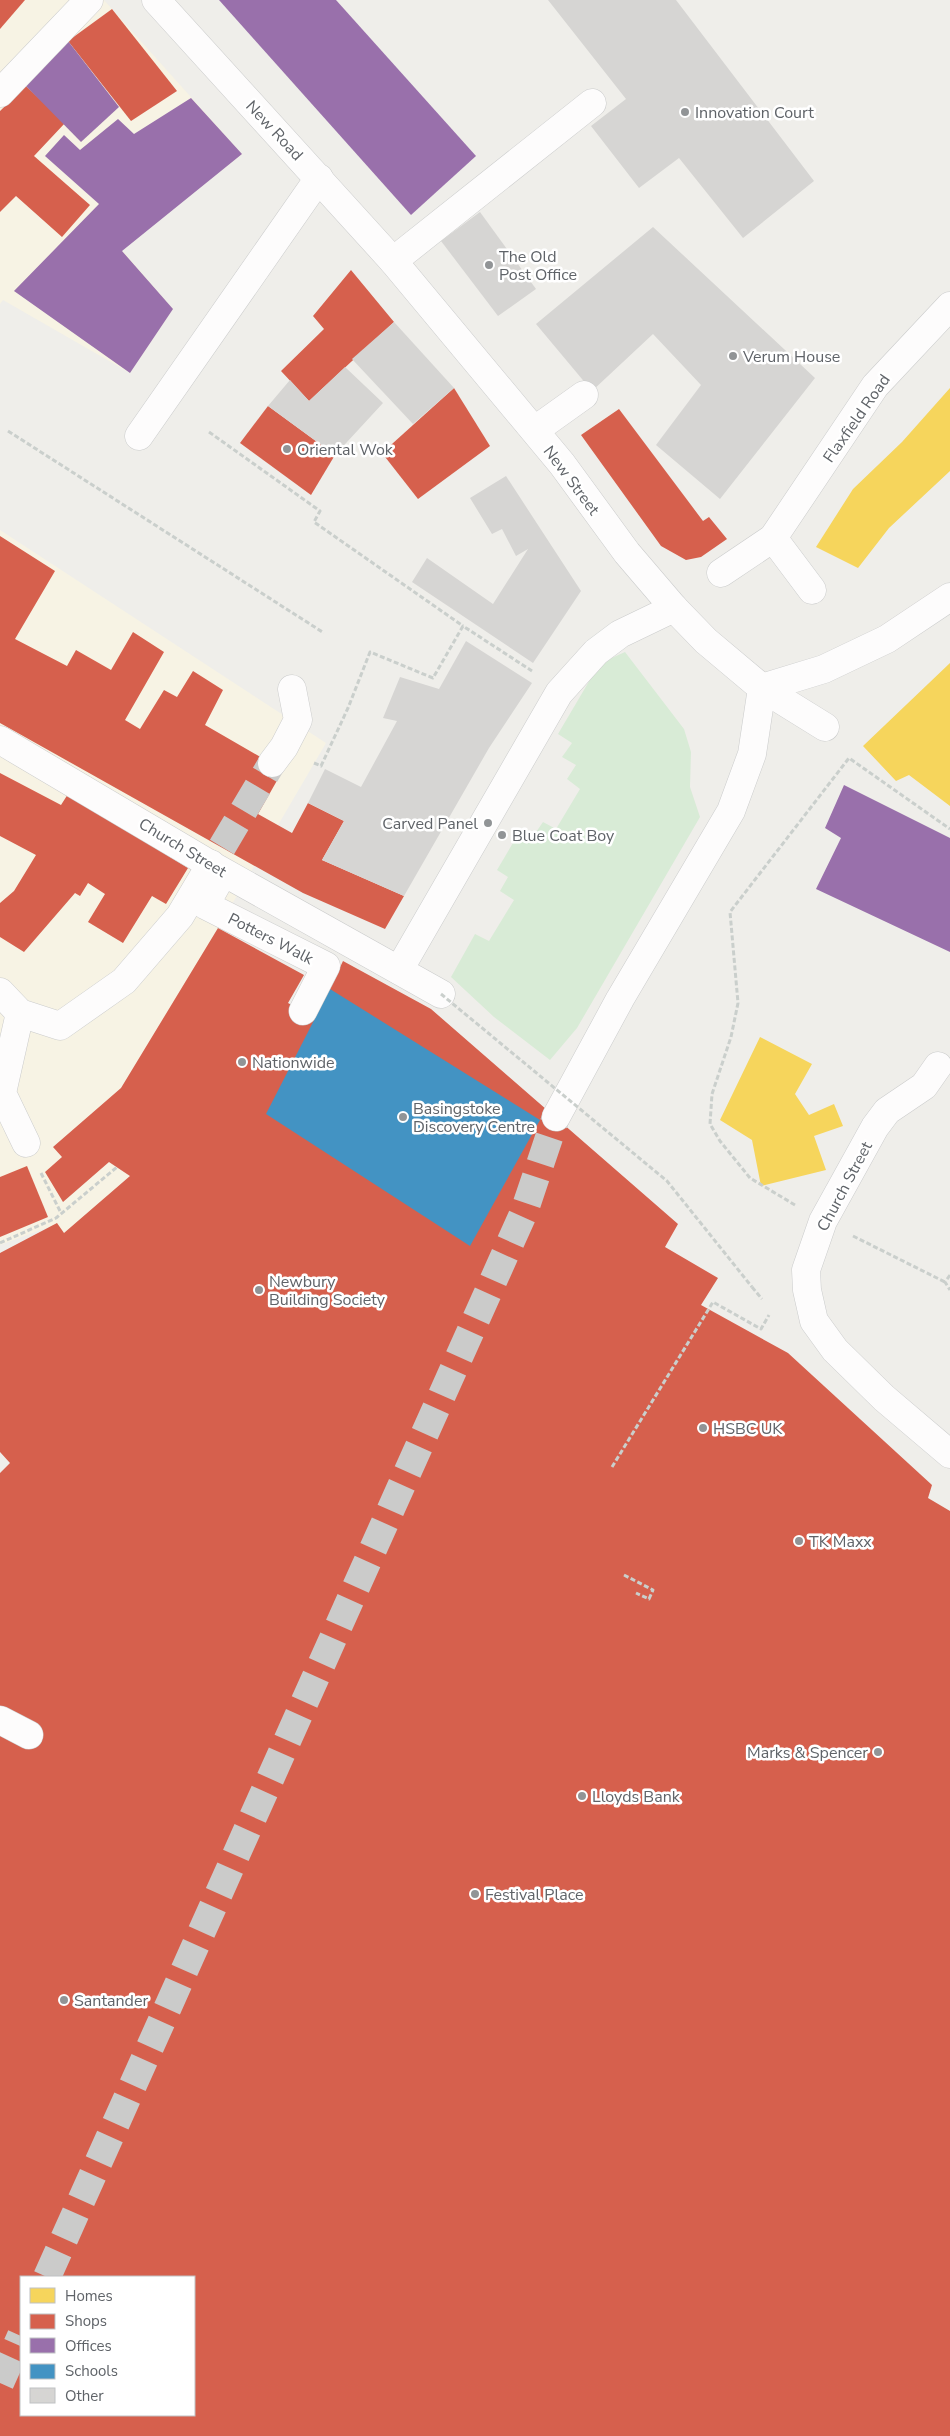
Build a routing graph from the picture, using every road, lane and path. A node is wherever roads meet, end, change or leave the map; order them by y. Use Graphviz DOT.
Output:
graph roads {
  1 [pos="89,0"];
  2 [pos="156,0"];
  3 [pos="0,93"];
  4 [pos="592,103"];
  5 [pos="320,178"];
  6 [pos="393,261"];
  7 [pos="950,306"];
  8 [pos="584,395"];
  9 [pos="535,430"];
  10 [pos="8,431"];
  11 [pos="209,432"];
  12 [pos="139,436"];
  13 [pos="774,538"];
  14 [pos="721,574"];
  15 [pos="812,590"];
  16 [pos="950,597"];
  17 [pos="674,608"];
  18 [pos="463,626"];
  19 [pos="324,633"];
  20 [pos="537,674"];
  21 [pos="762,688"];
  22 [pos="292,689"];
  23 [pos="825,727"];
  24 [pos="0,740"];
  25 [pos="313,762"];
  26 [pos="272,763"];
  27 [pos="950,829"];
  28 [pos="218,868"];
  29 [pos="399,970"];
  30 [pos="0,992"];
  31 [pos="442,994"];
  32 [pos="303,1011"];
  33 [pos="20,1013"];
  34 [pos="938,1066"];
  35 [pos="556,1117"];
  36 [pos="26,1143"];
  37 [pos="117,1167"];
  38 [pos="800,1208"];
  39 [pos="61,1213"];
  40 [pos="852,1236"];
  41 [pos="0,1243"];
  42 [pos="950,1275"];
  43 [pos="945,1282"];
  44 [pos="950,1290"];
  45 [pos="762,1299"];
  46 [pos="769,1315"];
  47 [pos="950,1454"];
  48 [pos="612,1466"];
  49 [pos="624,1575"];
  50 [pos="636,1593"];
  51 [pos="0,1720"];
  52 [pos="29,1735"];
  1 -- 3 [label="street"];
  2 -- 5 [label="street, New Road"];
  4 -- 6 [label="street"];
  5 -- 6 [label="street, New Road"];
  5 -- 12 [label="street"];
  6 -- 9 [label="street, New Street"];
  7 -- 13 [label="street, Flaxfield Road"];
  8 -- 9 [label="street"];
  9 -- 17 [label="street, New Street"];
  10 -- 19 [label="path"];
  11 -- 18 [label="path"];
  13 -- 14 [label="street, Flaxfield Road"];
  13 -- 15 [label="street"];
  16 -- 21 [label="street"];
  17 -- 21 [label="street, New Street"];
  17 -- 29 [label="street"];
  18 -- 20 [label="path"];
  18 -- 25 [label="path"];
  21 -- 23 [label="street, New Street"];
  21 -- 35 [label="street"];
  22 -- 26 [label="street"];
  24 -- 28 [label="street, Church Street"];
  27 -- 38 [label="path"];
  28 -- 29 [label="street, Church Street"];
  28 -- 32 [label="street, Potters Walk"];
  28 -- 33 [label="street"];
  29 -- 31 [label="street, Church Street"];
  30 -- 33 [label="street"];
  31 -- 45 [label="path, bridge"];
  33 -- 36 [label="street"];
  34 -- 47 [label="street, Church Street"];
  36 -- 39 [label="path"];
  37 -- 39 [label="path"];
  39 -- 41 [label="path"];
  40 -- 43 [label="path"];
  42 -- 43 [label="path"];
  43 -- 44 [label="path"];
  46 -- 48 [label="path"];
  49 -- 50 [label="path"];
  51 -- 52 [label="street"];
}
